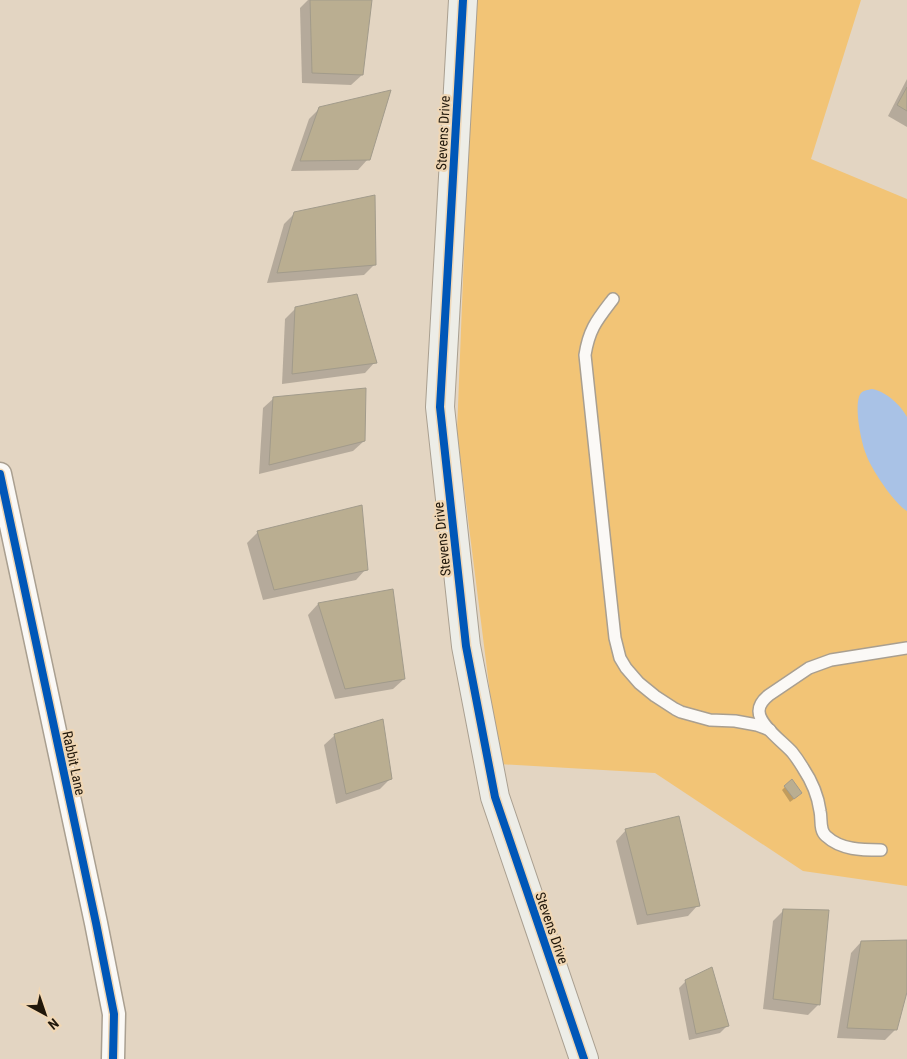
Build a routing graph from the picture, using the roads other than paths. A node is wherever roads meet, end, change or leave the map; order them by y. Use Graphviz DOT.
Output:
graph roads {
  1 [pos="462,0"];
  2 [pos="613,300"];
  3 [pos="0,474"];
  4 [pos="907,648"];
  5 [pos="770,730"];
  6 [pos="881,850"];
  7 [pos="113,1059"];
  8 [pos="584,1059"];
  1 -- 8 [label="street, Stevens Drive"];
  2 -- 5 [label="lane"];
  3 -- 7 [label="street, Rabbit Lane"];
  4 -- 5 [label="lane"];
  5 -- 6 [label="lane"];
}
